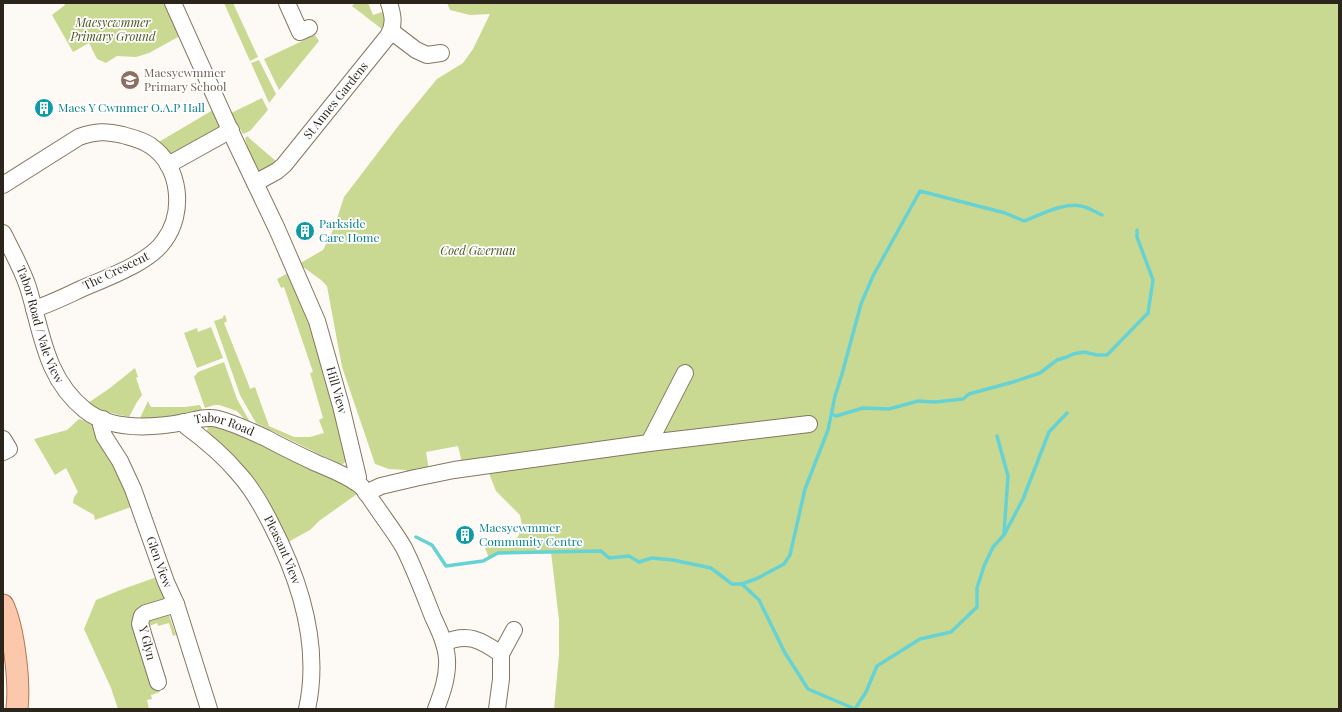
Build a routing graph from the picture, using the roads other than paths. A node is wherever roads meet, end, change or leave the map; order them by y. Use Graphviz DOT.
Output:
graph roads {
  1 [pos="173,3"];
  2 [pos="287,3"];
  3 [pos="389,3"];
  4 [pos="309,28"];
  5 [pos="391,31"];
  6 [pos="441,53"];
  7 [pos="231,130"];
  8 [pos="168,165"];
  9 [pos="255,183"];
  10 [pos="3,185"];
  11 [pos="3,233"];
  12 [pos="34,309"];
  13 [pos="685,373"];
  14 [pos="85,410"];
  15 [pos="103,419"];
  16 [pos="184,422"];
  17 [pos="809,424"];
  18 [pos="3,439"];
  19 [pos="649,443"];
  20 [pos="3,452"];
  21 [pos="361,488"];
  22 [pos="3,604"];
  23 [pos="176,604"];
  24 [pos="514,630"];
  25 [pos="444,644"];
  26 [pos="501,654"];
  27 [pos="158,682"];
  28 [pos="17,709"];
  29 [pos="209,709"];
  30 [pos="307,709"];
  31 [pos="436,709"];
  32 [pos="497,709"];
  1 -- 7 [label="street, Hill View"];
  2 -- 4 [label="street"];
  3 -- 5 [label="street"];
  5 -- 6 [label="street"];
  5 -- 9 [label="street, St Annes Gardens"];
  7 -- 8 [label="street"];
  7 -- 9 [label="street, Hill View"];
  8 -- 10 [label="street, The Crescent"];
  8 -- 12 [label="street, The Crescent"];
  9 -- 21 [label="street, Hill View"];
  11 -- 12 [label="street, Tabor Road / Vale View"];
  12 -- 14 [label="street, Tabor Road / Vale View"];
  13 -- 19 [label="street"];
  14 -- 15 [label="street, Tabor Road"];
  15 -- 16 [label="street, Tabor Road"];
  15 -- 23 [label="street, Glen View"];
  16 -- 21 [label="street, Tabor Road"];
  16 -- 30 [label="street, Pleasant View"];
  17 -- 19 [label="street"];
  18 -- 20 [label="street"];
  19 -- 21 [label="street"];
  21 -- 25 [label="street"];
  22 -- 28 [label="main road"];
  23 -- 27 [label="street, Y Glyn"];
  23 -- 29 [label="street, Glen View"];
  24 -- 26 [label="street"];
  25 -- 26 [label="street"];
  25 -- 31 [label="street"];
  26 -- 32 [label="street"];
}
